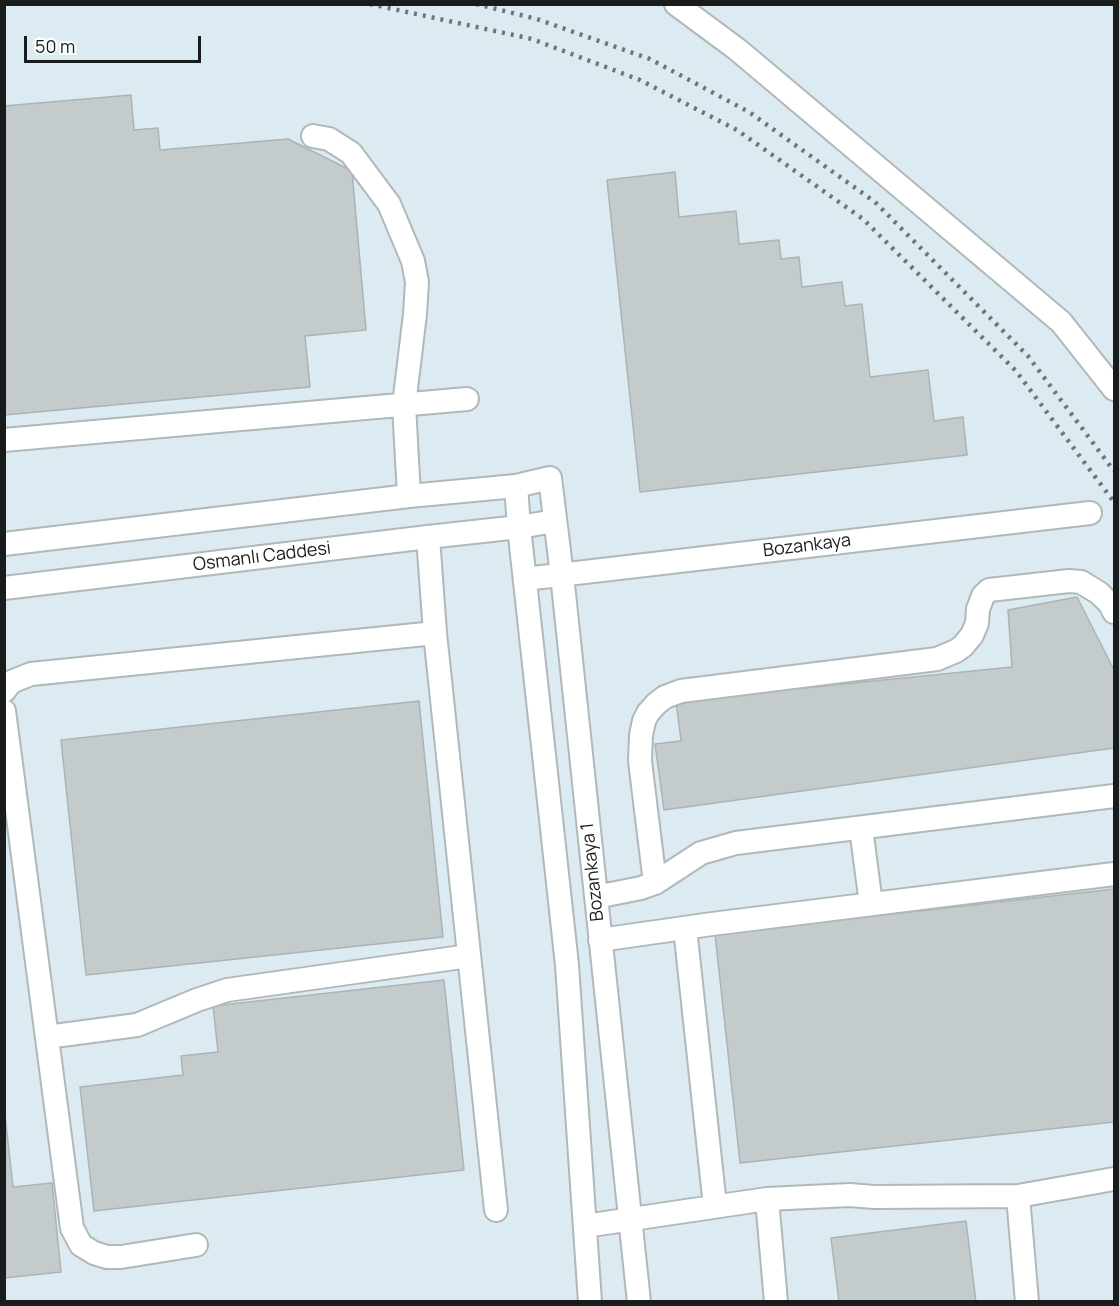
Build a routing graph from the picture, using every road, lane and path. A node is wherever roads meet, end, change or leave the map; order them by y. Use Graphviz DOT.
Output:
graph roads {
  1 [pos="675,4"];
  2 [pos="313,136"];
  3 [pos="1114,388"];
  4 [pos="467,399"];
  5 [pos="404,405"];
  6 [pos="4,440"];
  7 [pos="516,486"];
  8 [pos="409,496"];
  9 [pos="1090,513"];
  10 [pos="555,521"];
  11 [pos="519,527"];
  12 [pos="428,537"];
  13 [pos="4,544"];
  14 [pos="562,575"];
  15 [pos="525,579"];
  16 [pos="4,588"];
  17 [pos="1114,612"];
  18 [pos="435,633"];
  19 [pos="4,691"];
  20 [pos="4,711"];
  21 [pos="1114,796"];
  22 [pos="861,828"];
  23 [pos="1114,874"];
  24 [pos="655,883"];
  25 [pos="596,897"];
  26 [pos="871,904"];
  27 [pos="685,928"];
  28 [pos="600,940"];
  29 [pos="469,956"];
  30 [pos="47,1037"];
  31 [pos="1114,1179"];
  32 [pos="1018,1196"];
  33 [pos="767,1199"];
  34 [pos="716,1206"];
  35 [pos="495,1210"];
  36 [pos="630,1220"];
  37 [pos="585,1226"];
  38 [pos="196,1245"];
  39 [pos="590,1302"];
  40 [pos="639,1302"];
  41 [pos="776,1302"];
  42 [pos="1027,1302"];
  1 -- 3 [label="street"];
  2 -- 5 [label="street"];
  4 -- 5 [label="street"];
  5 -- 6 [label="street"];
  5 -- 8 [label="street"];
  7 -- 8 [label="street"];
  7 -- 10 [label="street, Bozankaya 1"];
  7 -- 11 [label="street"];
  8 -- 13 [label="street"];
  9 -- 14 [label="street, Bozankaya"];
  10 -- 11 [label="street, Osmanlı Caddesi"];
  10 -- 14 [label="street, Bozankaya 1"];
  11 -- 12 [label="street, Osmanlı Caddesi"];
  11 -- 15 [label="street"];
  12 -- 16 [label="street, Osmanlı Caddesi"];
  12 -- 18 [label="street"];
  14 -- 15 [label="street, Bozankaya"];
  14 -- 25 [label="street, Bozankaya 1"];
  15 -- 37 [label="street"];
  17 -- 24 [label="street"];
  18 -- 19 [label="street"];
  18 -- 29 [label="street"];
  20 -- 30 [label="street"];
  21 -- 22 [label="street"];
  22 -- 24 [label="street"];
  22 -- 26 [label="street"];
  23 -- 26 [label="street"];
  24 -- 25 [label="street"];
  25 -- 28 [label="street, Bozankaya 1"];
  26 -- 27 [label="street"];
  27 -- 28 [label="street"];
  27 -- 34 [label="street"];
  28 -- 36 [label="street, Bozankaya 1"];
  29 -- 30 [label="street"];
  29 -- 35 [label="street"];
  30 -- 38 [label="street"];
  31 -- 32 [label="street"];
  32 -- 33 [label="street"];
  32 -- 42 [label="street"];
  33 -- 34 [label="street"];
  33 -- 41 [label="street"];
  34 -- 36 [label="street"];
  36 -- 37 [label="street"];
  36 -- 40 [label="street, Bozankaya 1"];
  37 -- 39 [label="street"];
}
